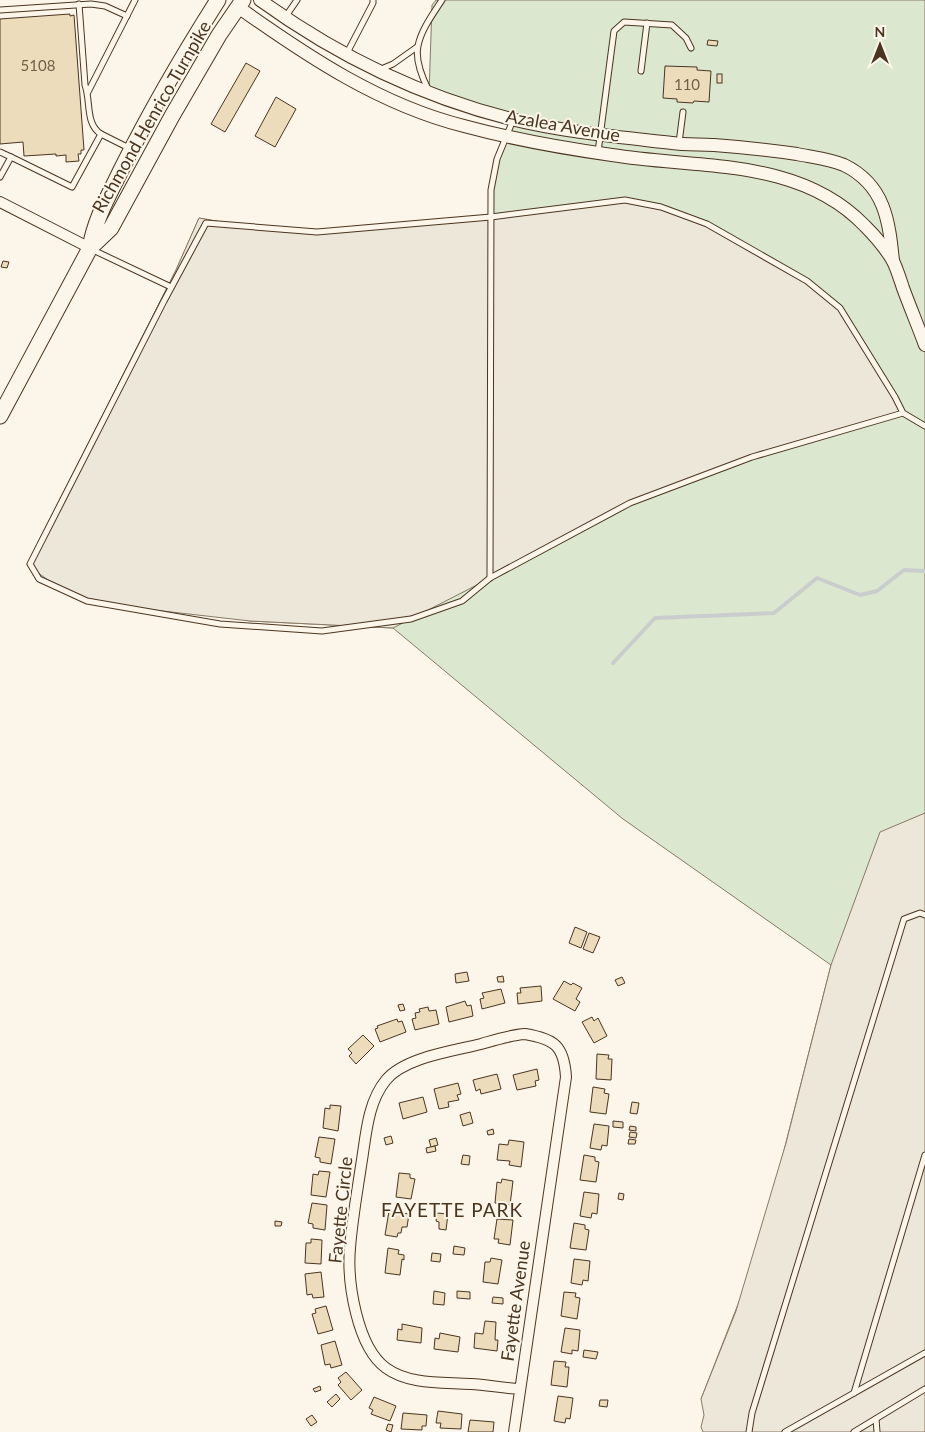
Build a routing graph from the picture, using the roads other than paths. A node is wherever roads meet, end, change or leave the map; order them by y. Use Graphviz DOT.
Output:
graph roads {
  1 [pos="135,0"];
  2 [pos="218,0"];
  3 [pos="260,0"];
  4 [pos="297,0"];
  5 [pos="373,0"];
  6 [pos="442,0"];
  7 [pos="236,2"];
  8 [pos="79,4"];
  9 [pos="0,10"];
  10 [pos="127,16"];
  11 [pos="285,18"];
  12 [pos="647,23"];
  13 [pos="417,47"];
  14 [pos="691,48"];
  15 [pos="346,55"];
  16 [pos="378,71"];
  17 [pos="641,71"];
  18 [pos="88,92"];
  19 [pos="429,94"];
  20 [pos="683,112"];
  21 [pos="513,119"];
  22 [pos="102,134"];
  23 [pos="601,134"];
  24 [pos="506,136"];
  25 [pos="679,144"];
  26 [pos="132,149"];
  27 [pos="0,152"];
  28 [pos="598,153"];
  29 [pos="11,157"];
  30 [pos="0,177"];
  31 [pos="0,202"];
  32 [pos="491,217"];
  33 [pos="90,248"];
  34 [pos="893,261"];
  35 [pos="171,287"];
  36 [pos="925,345"];
  37 [pos="903,413"];
  38 [pos="0,416"];
  39 [pos="925,426"];
  40 [pos="490,578"];
  41 [pos="925,915"];
  42 [pos="542,1037"];
  43 [pos="925,1155"];
  44 [pos="925,1353"];
  45 [pos="520,1389"];
  46 [pos="925,1390"];
  47 [pos="854,1393"];
  48 [pos="876,1419"];
  49 [pos="514,1432"];
  50 [pos="748,1432"];
  51 [pos="785,1432"];
  52 [pos="854,1432"];
  53 [pos="877,1432"];
  1 -- 10 [label="lane"];
  2 -- 26 [label="main road, Richmond Henrico Turnpike"];
  3 -- 11 [label="street, Azalea Avenue"];
  4 -- 11 [label="lane"];
  5 -- 15 [label="lane"];
  6 -- 13 [label="lane"];
  7 -- 24 [label="street, Azalea Avenue"];
  7 -- 33 [label="main road, Richmond Henrico Turnpike"];
  8 -- 9 [label="lane"];
  8 -- 10 [label="lane"];
  8 -- 18 [label="lane"];
  10 -- 18 [label="lane"];
  11 -- 15 [label="street, Azalea Avenue"];
  12 -- 14 [label="lane"];
  12 -- 17 [label="lane"];
  12 -- 23 [label="lane"];
  13 -- 16 [label="lane"];
  13 -- 19 [label="lane"];
  15 -- 16 [label="street, Azalea Avenue"];
  16 -- 19 [label="street, Azalea Avenue"];
  18 -- 22 [label="lane"];
  19 -- 21 [label="street, Azalea Avenue"];
  20 -- 25 [label="lane"];
  21 -- 23 [label="street, Azalea Avenue"];
  21 -- 24 [label="lane"];
  22 -- 26 [label="lane"];
  22 -- 29 [label="lane"];
  23 -- 25 [label="street, Azalea Avenue"];
  23 -- 28 [label="lane"];
  24 -- 28 [label="street, Azalea Avenue"];
  24 -- 32 [label="lane"];
  25 -- 34 [label="street, Azalea Avenue"];
  26 -- 33 [label="main road, Richmond Henrico Turnpike"];
  27 -- 29 [label="lane"];
  28 -- 34 [label="street, Azalea Avenue"];
  29 -- 30 [label="lane"];
  31 -- 33 [label="street"];
  32 -- 35 [label="lane"];
  32 -- 37 [label="lane"];
  32 -- 40 [label="lane"];
  33 -- 35 [label="lane"];
  33 -- 38 [label="main road, Richmond Henrico Turnpike"];
  34 -- 36 [label="street, Azalea Avenue"];
  35 -- 40 [label="lane"];
  37 -- 39 [label="lane"];
  37 -- 40 [label="lane"];
  41 -- 50 [label="lane"];
  42 -- 45 [label="street, Fayette Avenue"];
  42 -- 45 [label="street, Fayette Circle"];
  43 -- 47 [label="lane"];
  44 -- 47 [label="lane"];
  45 -- 49 [label="street, Fayette Avenue"];
  46 -- 48 [label="lane"];
  47 -- 51 [label="lane"];
  48 -- 52 [label="lane"];
  48 -- 53 [label="lane"];
}
